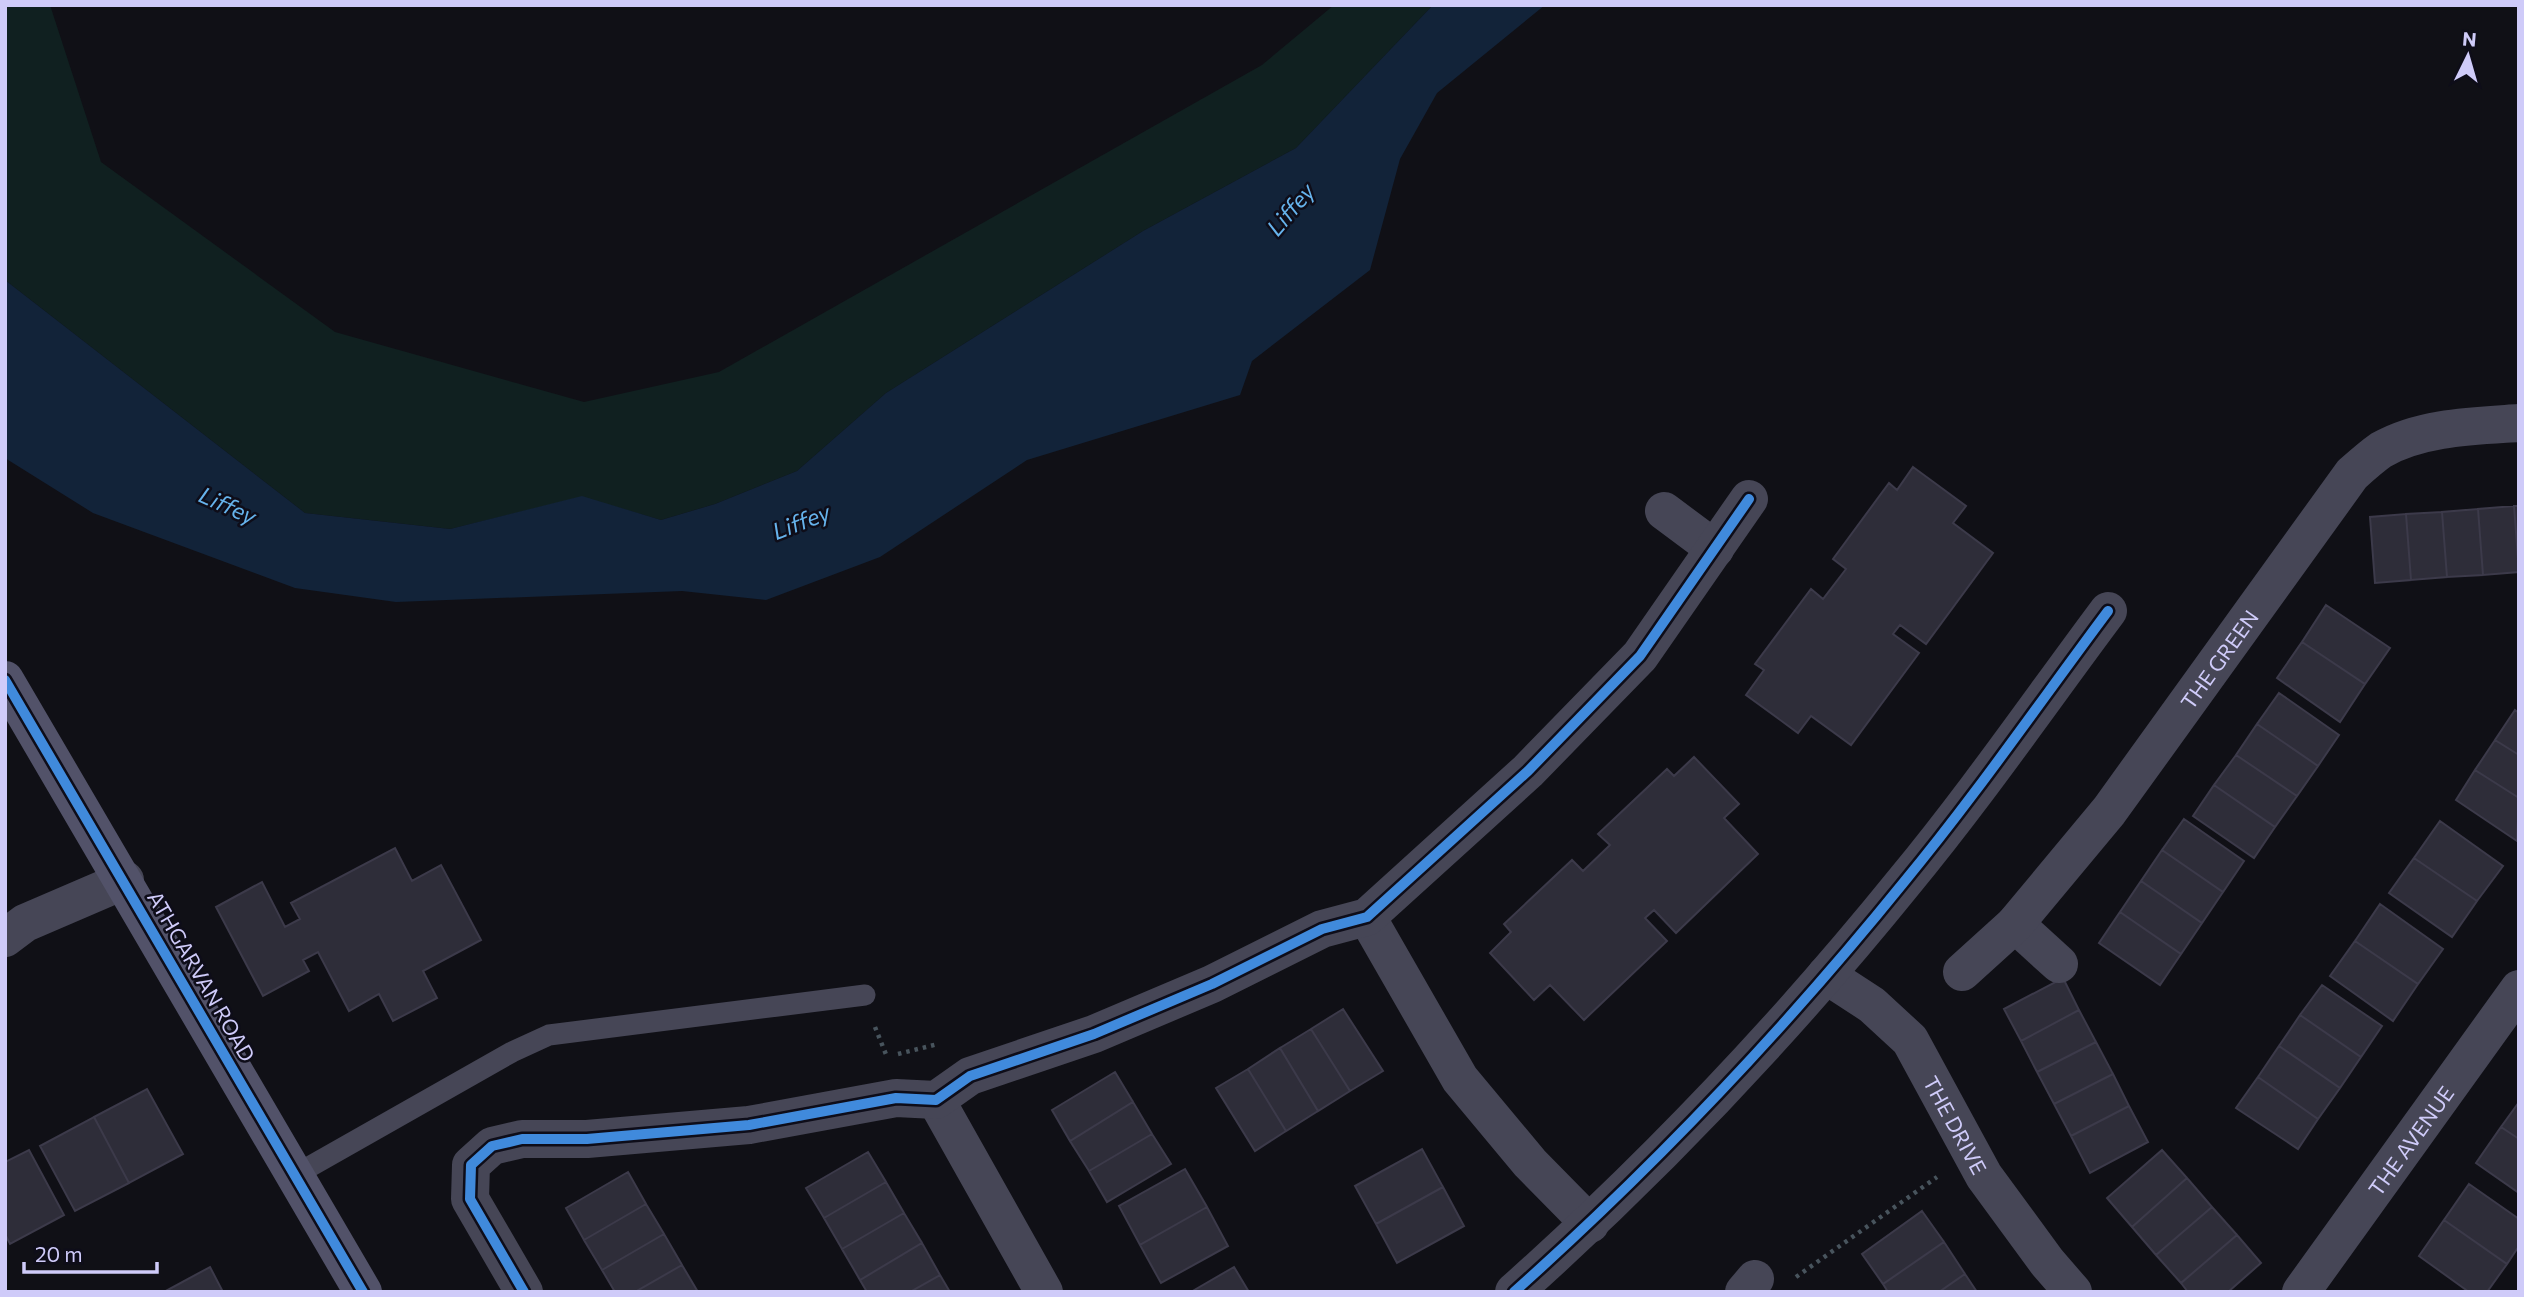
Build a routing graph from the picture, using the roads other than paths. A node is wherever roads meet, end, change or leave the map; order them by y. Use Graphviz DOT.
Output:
graph roads {
  1 [pos="2519,423"];
  2 [pos="1749,499"];
  3 [pos="1664,511"];
  4 [pos="1715,549"];
  5 [pos="2108,611"];
  6 [pos="5,680"];
  7 [pos="125,880"];
  8 [pos="1367,917"];
  9 [pos="2015,924"];
  10 [pos="5,938"];
  11 [pos="2059,964"];
  12 [pos="1962,972"];
  13 [pos="1826,975"];
  14 [pos="2519,989"];
  15 [pos="865,995"];
  16 [pos="936,1100"];
  17 [pos="295,1175"];
  18 [pos="1590,1224"];
  19 [pos="363,1292"];
  20 [pos="524,1292"];
  21 [pos="1044,1292"];
  22 [pos="1514,1292"];
  23 [pos="2073,1292"];
  24 [pos="2301,1292"];
  1 -- 9 [label="street, THE GREEN"];
  2 -- 4 [label="street"];
  3 -- 4 [label="street"];
  4 -- 8 [label="street"];
  5 -- 13 [label="street"];
  6 -- 7 [label="main road, ATHGARVAN ROAD"];
  7 -- 10 [label="street"];
  7 -- 17 [label="main road, ATHGARVAN ROAD"];
  8 -- 16 [label="street"];
  8 -- 18 [label="street"];
  9 -- 11 [label="street"];
  9 -- 12 [label="street, THE GREEN"];
  13 -- 18 [label="street"];
  13 -- 23 [label="street, THE DRIVE"];
  14 -- 24 [label="street, THE AVENUE"];
  15 -- 17 [label="lane"];
  16 -- 20 [label="street"];
  16 -- 21 [label="street"];
  17 -- 19 [label="main road, ATHGARVAN ROAD"];
  18 -- 22 [label="street"];
}
